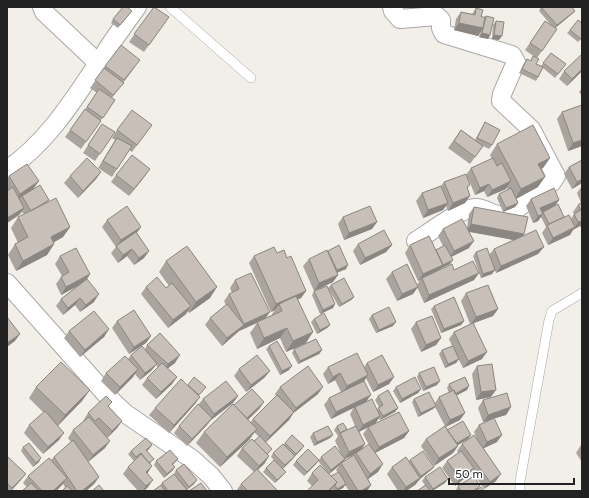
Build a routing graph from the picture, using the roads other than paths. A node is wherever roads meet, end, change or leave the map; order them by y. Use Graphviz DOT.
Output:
graph roads {
  1 [pos="42,7"];
  2 [pos="136,7"];
  3 [pos="170,7"];
  4 [pos="392,7"];
  5 [pos="98,63"];
  6 [pos="251,78"];
  7 [pos="7,170"];
  8 [pos="416,241"];
  9 [pos="7,283"];
  10 [pos="582,293"];
  11 [pos="224,491"];
  12 [pos="520,491"];
  1 -- 5 [label="street"];
  2 -- 5 [label="street"];
  3 -- 6 [label="lane"];
  4 -- 8 [label="street"];
  5 -- 7 [label="street"];
  9 -- 11 [label="street"];
  10 -- 12 [label="lane"];
}
